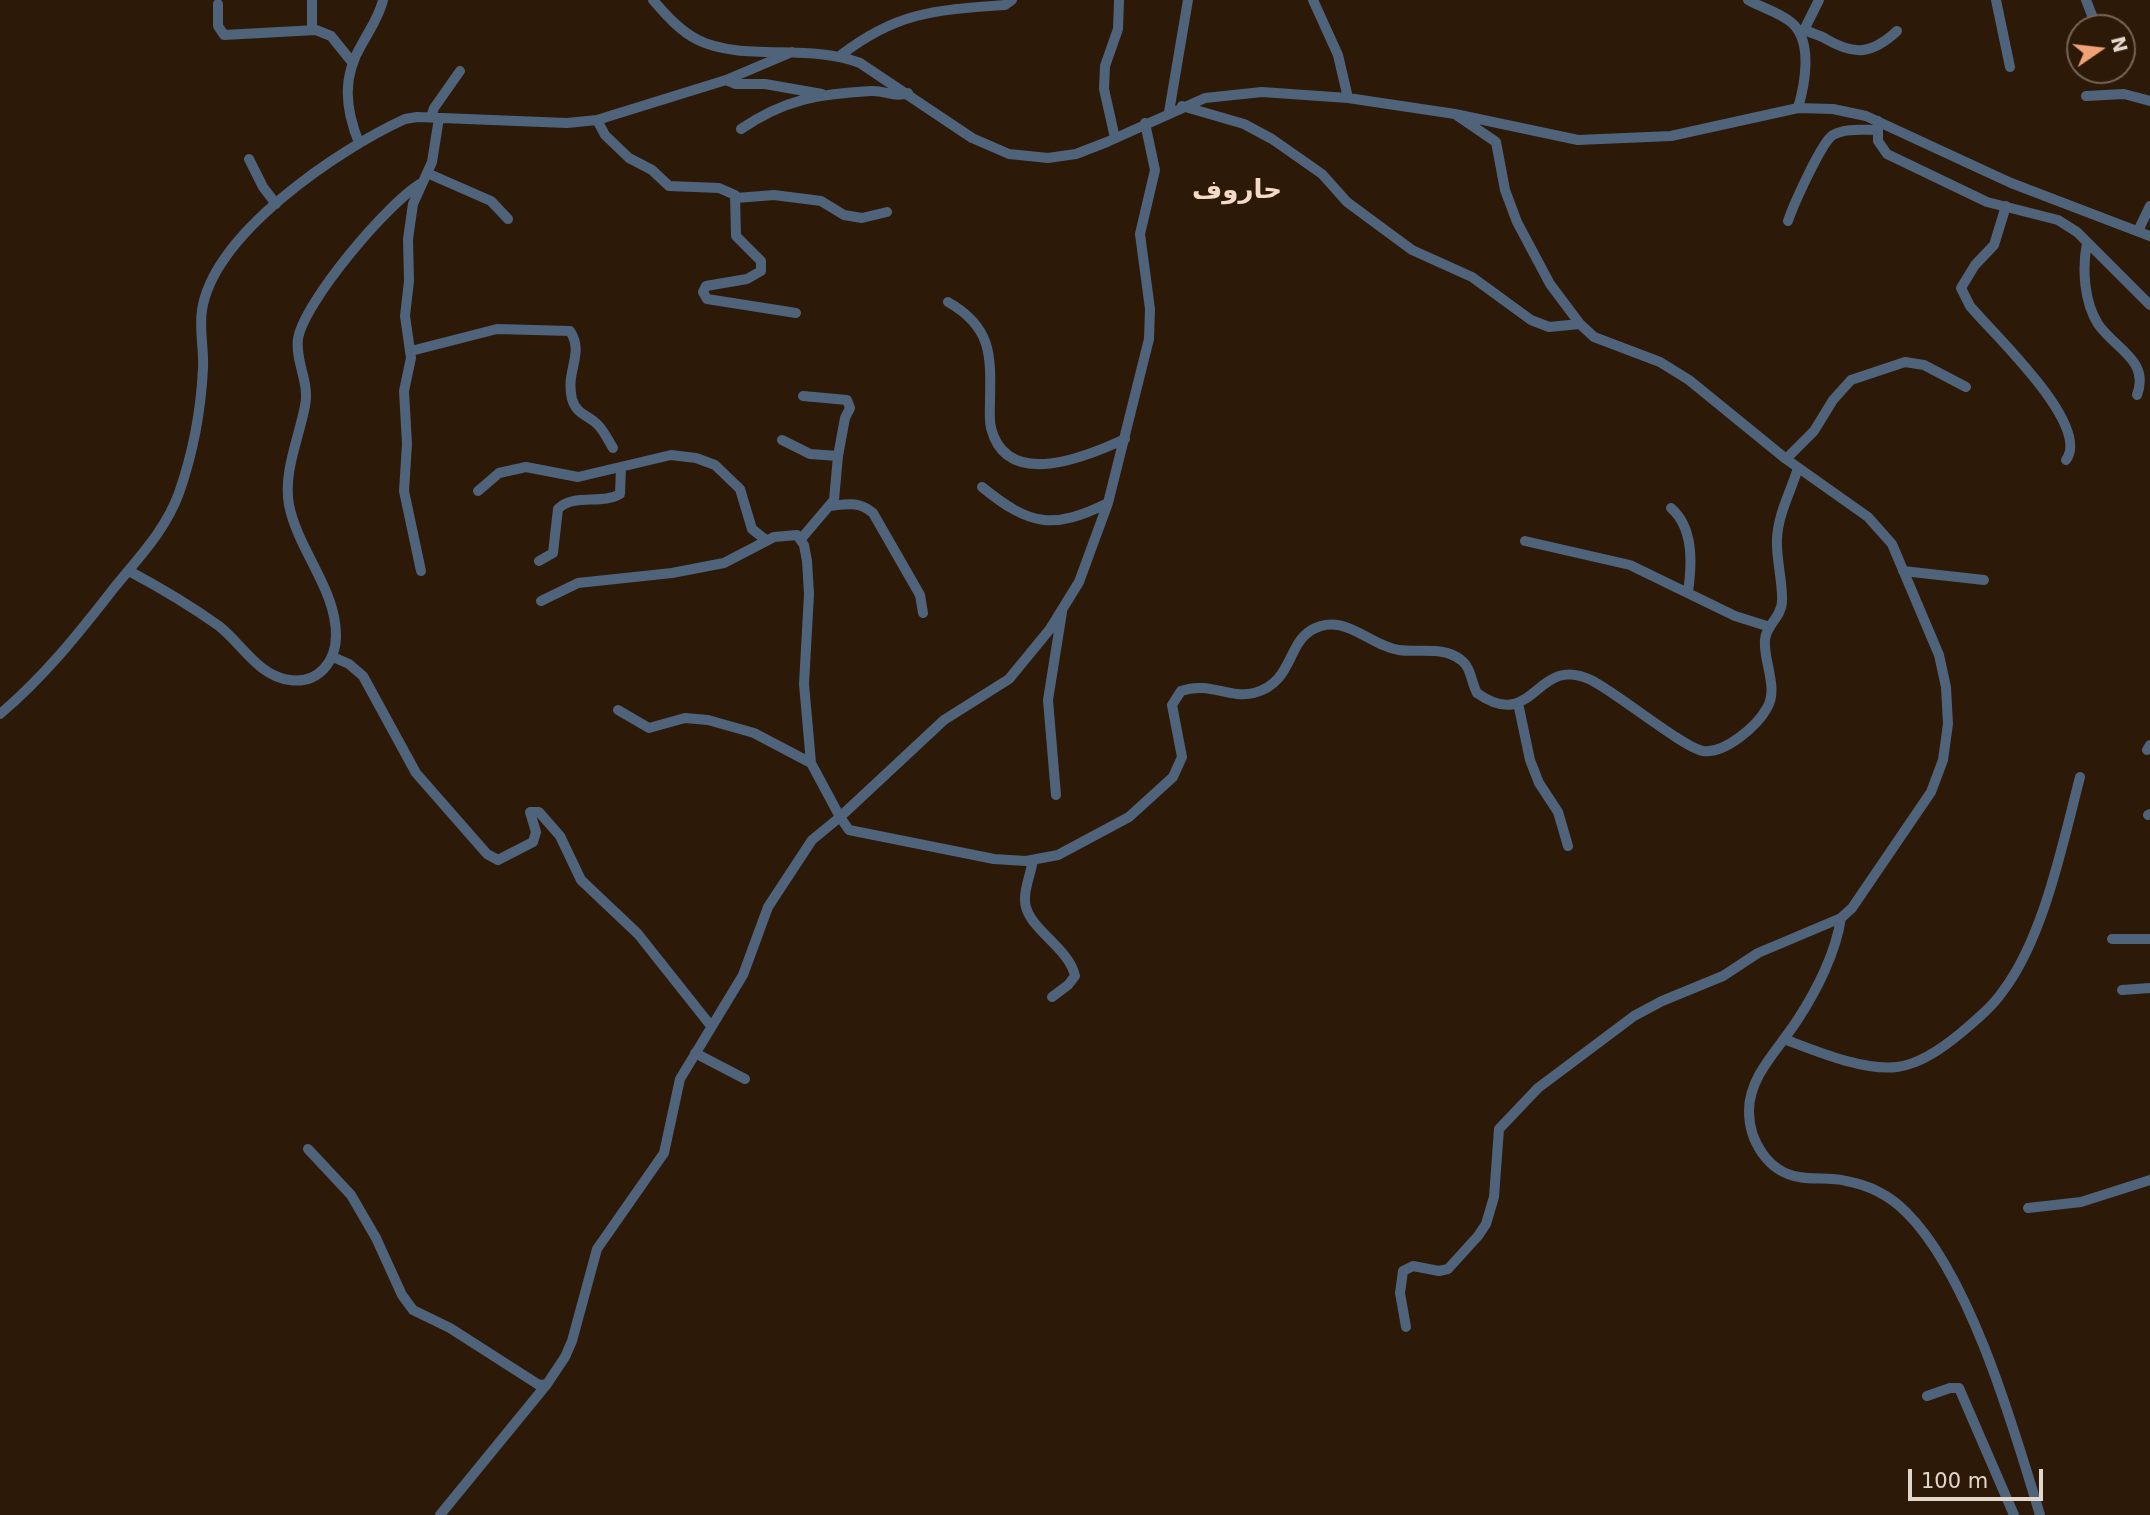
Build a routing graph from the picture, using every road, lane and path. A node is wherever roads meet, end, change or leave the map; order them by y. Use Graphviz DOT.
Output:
graph roads {
  1 [pos="312,0"];
  2 [pos="383,0"];
  3 [pos="653,0"];
  4 [pos="1012,0"];
  5 [pos="1119,0"];
  6 [pos="1188,0"];
  7 [pos="1313,0"];
  8 [pos="1748,0"];
  9 [pos="1819,0"];
  10 [pos="1996,0"];
  11 [pos="218,4"];
  12 [pos="312,30"];
  13 [pos="1897,31"];
  14 [pos="1803,33"];
  15 [pos="792,52"];
  16 [pos="841,55"];
  17 [pos="352,62"];
  18 [pos="2010,67"];
  19 [pos="460,71"];
  20 [pos="726,80"];
  21 [pos="908,93"];
  22 [pos="826,95"];
  23 [pos="2086,96"];
  24 [pos="1348,99"];
  25 [pos="2150,101"];
  26 [pos="1182,106"];
  27 [pos="1798,108"];
  28 [pos="1169,112"];
  29 [pos="1455,114"];
  30 [pos="435,118"];
  31 [pos="597,120"];
  32 [pos="1145,123"];
  33 [pos="1877,126"];
  34 [pos="741,129"];
  35 [pos="1115,138"];
  36 [pos="359,143"];
  37 [pos="249,159"];
  38 [pos="425,178"];
  39 [pos="736,198"];
  40 [pos="276,204"];
  41 [pos="2006,206"];
  42 [pos="2150,206"];
  43 [pos="887,212"];
  44 [pos="508,219"];
  45 [pos="1788,221"];
  46 [pos="2138,231"];
  47 [pos="2150,236"];
  48 [pos="2087,243"];
  49 [pos="948,302"];
  50 [pos="2150,305"];
  51 [pos="796,313"];
  52 [pos="1580,324"];
  53 [pos="411,351"];
  54 [pos="1966,387"];
  55 [pos="803,396"];
  56 [pos="2137,396"];
  57 [pos="1125,439"];
  58 [pos="782,440"];
  59 [pos="613,448"];
  60 [pos="838,456"];
  61 [pos="1786,460"];
  62 [pos="2066,460"];
  63 [pos="621,467"];
  64 [pos="1798,468"];
  65 [pos="982,487"];
  66 [pos="478,491"];
  67 [pos="1108,503"];
  68 [pos="830,506"];
  69 [pos="1671,508"];
  70 [pos="801,539"];
  71 [pos="767,541"];
  72 [pos="1525,541"];
  73 [pos="539,562"];
  74 [pos="421,570"];
  75 [pos="129,571"];
  76 [pos="1903,571"];
  77 [pos="1984,580"];
  78 [pos="1688,592"];
  79 [pos="541,601"];
  80 [pos="1062,612"];
  81 [pos="923,613"];
  82 [pos="1770,627"];
  83 [pos="333,657"];
  84 [pos="1518,703"];
  85 [pos="618,710"];
  86 [pos="0,714"];
  87 [pos="811,763"];
  88 [pos="2080,777"];
  89 [pos="1056,795"];
  90 [pos="840,817"];
  91 [pos="1568,846"];
  92 [pos="1033,860"];
  93 [pos="1840,918"];
  94 [pos="2112,939"];
  95 [pos="2150,939"];
  96 [pos="2150,988"];
  97 [pos="2122,990"];
  98 [pos="1052,997"];
  99 [pos="711,1026"];
  100 [pos="1784,1039"];
  101 [pos="695,1053"];
  102 [pos="745,1079"];
  103 [pos="308,1149"];
  104 [pos="2150,1180"];
  105 [pos="2028,1208"];
  106 [pos="1406,1327"];
  107 [pos="547,1384"];
  108 [pos="1927,1396"];
  109 [pos="440,1515"];
  110 [pos="2014,1515"];
  111 [pos="2040,1515"];
  1 -- 12 [label="street"];
  2 -- 17 [label="street"];
  3 -- 15 [label="street"];
  4 -- 16 [label="street"];
  5 -- 35 [label="street"];
  6 -- 28 [label="street"];
  7 -- 24 [label="street"];
  8 -- 14 [label="street"];
  9 -- 14 [label="street"];
  10 -- 18 [label="street"];
  11 -- 12 [label="street"];
  12 -- 17 [label="street"];
  13 -- 14 [label="street"];
  14 -- 27 [label="street"];
  15 -- 16 [label="street"];
  15 -- 20 [label="street"];
  16 -- 21 [label="street"];
  17 -- 36 [label="street"];
  19 -- 30 [label="street"];
  20 -- 22 [label="street"];
  20 -- 31 [label="street"];
  21 -- 22 [label="street"];
  21 -- 35 [label="street"];
  22 -- 34 [label="street"];
  23 -- 25 [label="street"];
  24 -- 26 [label="street"];
  24 -- 29 [label="street"];
  26 -- 28 [label="street"];
  26 -- 52 [label="street"];
  27 -- 29 [label="street"];
  27 -- 33 [label="street"];
  28 -- 32 [label="street"];
  29 -- 52 [label="street"];
  30 -- 31 [label="street"];
  30 -- 36 [label="street"];
  30 -- 38 [label="street"];
  31 -- 39 [label="street"];
  32 -- 35 [label="street"];
  32 -- 57 [label="street"];
  33 -- 41 [label="street"];
  33 -- 45 [label="street"];
  33 -- 46 [label="street"];
  36 -- 40 [label="street"];
  37 -- 40 [label="street"];
  38 -- 44 [label="street"];
  38 -- 53 [label="street"];
  38 -- 83 [label="street"];
  39 -- 43 [label="street"];
  39 -- 51 [label="street"];
  40 -- 75 [label="street"];
  41 -- 48 [label="street"];
  41 -- 62 [label="street"];
  42 -- 46 [label="street"];
  46 -- 47 [label="street"];
  48 -- 50 [label="street"];
  48 -- 56 [label="street"];
  49 -- 57 [label="street"];
  52 -- 61 [label="street"];
  53 -- 59 [label="street"];
  53 -- 74 [label="street"];
  54 -- 61 [label="street"];
  55 -- 60 [label="street"];
  57 -- 67 [label="street"];
  58 -- 60 [label="street"];
  60 -- 68 [label="street"];
  61 -- 64 [label="street"];
  63 -- 66 [label="street"];
  63 -- 71 [label="street"];
  63 -- 73 [label="street"];
  64 -- 76 [label="street"];
  64 -- 82 [label="street"];
  65 -- 67 [label="street"];
  67 -- 80 [label="street"];
  68 -- 70 [label="street"];
  68 -- 81 [label="street"];
  69 -- 78 [label="street"];
  70 -- 71 [label="street"];
  70 -- 87 [label="street"];
  71 -- 79 [label="street"];
  72 -- 78 [label="street"];
  75 -- 83 [label="street"];
  75 -- 86 [label="street"];
  76 -- 77 [label="street"];
  76 -- 93 [label="street"];
  78 -- 82 [label="street"];
  80 -- 89 [label="street"];
  80 -- 90 [label="street"];
  82 -- 84 [label="street"];
  83 -- 99 [label="street"];
  84 -- 91 [label="street"];
  84 -- 92 [label="street"];
  85 -- 87 [label="street"];
  87 -- 90 [label="street"];
  88 -- 100 [label="street"];
  90 -- 92 [label="street"];
  90 -- 99 [label="street"];
  92 -- 98 [label="street"];
  93 -- 100 [label="street"];
  93 -- 106 [label="street"];
  94 -- 95 [label="street"];
  96 -- 97 [label="street"];
  99 -- 101 [label="street"];
  100 -- 111 [label="street"];
  101 -- 102 [label="street"];
  101 -- 107 [label="street"];
  103 -- 107 [label="street"];
  104 -- 105 [label="street"];
  107 -- 109 [label="street"];
  108 -- 110 [label="street"];
}
